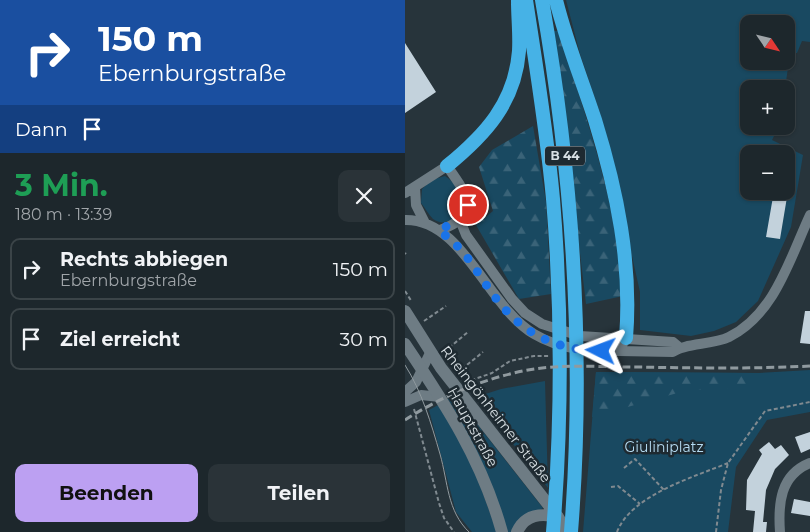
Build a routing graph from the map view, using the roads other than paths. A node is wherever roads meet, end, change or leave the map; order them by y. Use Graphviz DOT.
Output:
graph roads {
  1 [pos="518,0"];
  2 [pos="526,0"];
  3 [pos="542,0"];
  4 [pos="556,0"];
  5 [pos="447,166"];
  6 [pos="415,187"];
  7 [pos="405,193"];
  8 [pos="810,215"];
  9 [pos="405,220"];
  10 [pos="460,220"];
  11 [pos="425,223"];
  12 [pos="439,230"];
  13 [pos="405,312"];
  14 [pos="626,338"];
  15 [pos="405,344"];
  16 [pos="679,347"];
  17 [pos="619,351"];
  18 [pos="435,354"];
  19 [pos="422,369"];
  20 [pos="405,392"];
  21 [pos="440,397"];
  22 [pos="408,402"];
  23 [pos="810,463"];
  24 [pos="558,518"];
  25 [pos="502,532"];
  26 [pos="517,532"];
  27 [pos="553,532"];
  28 [pos="567,532"];
  29 [pos="571,532"];
  30 [pos="780,532"];
  1 -- 5 [label="highway"];
  2 -- 27 [label="highway, B 44"];
  3 -- 29 [label="highway, B 44"];
  4 -- 14 [label="highway"];
  5 -- 6 [label="street"];
  5 -- 10 [label="street"];
  6 -- 7 [label="street"];
  6 -- 11 [label="street"];
  8 -- 16 [label="street"];
  9 -- 11 [label="street"];
  10 -- 12 [label="street"];
  10 -- 14 [label="street"];
  11 -- 12 [label="street"];
  12 -- 17 [label="street"];
  13 -- 18 [label="main road, Rheingönheimer Straße"];
  14 -- 16 [label="street"];
  14 -- 17 [label="street"];
  15 -- 19 [label="main road, Hauptstraße"];
  16 -- 17 [label="street"];
  18 -- 19 [label="street"];
  18 -- 24 [label="main road, Rheingönheimer Straße"];
  19 -- 20 [label="street"];
  19 -- 21 [label="main road, Hauptstraße"];
  21 -- 22 [label="street"];
  21 -- 25 [label="main road, Hauptstraße"];
  23 -- 30 [label="street"];
  24 -- 26 [label="main road"];
  24 -- 28 [label="main road, Rheingönheimer Straße"];
}
